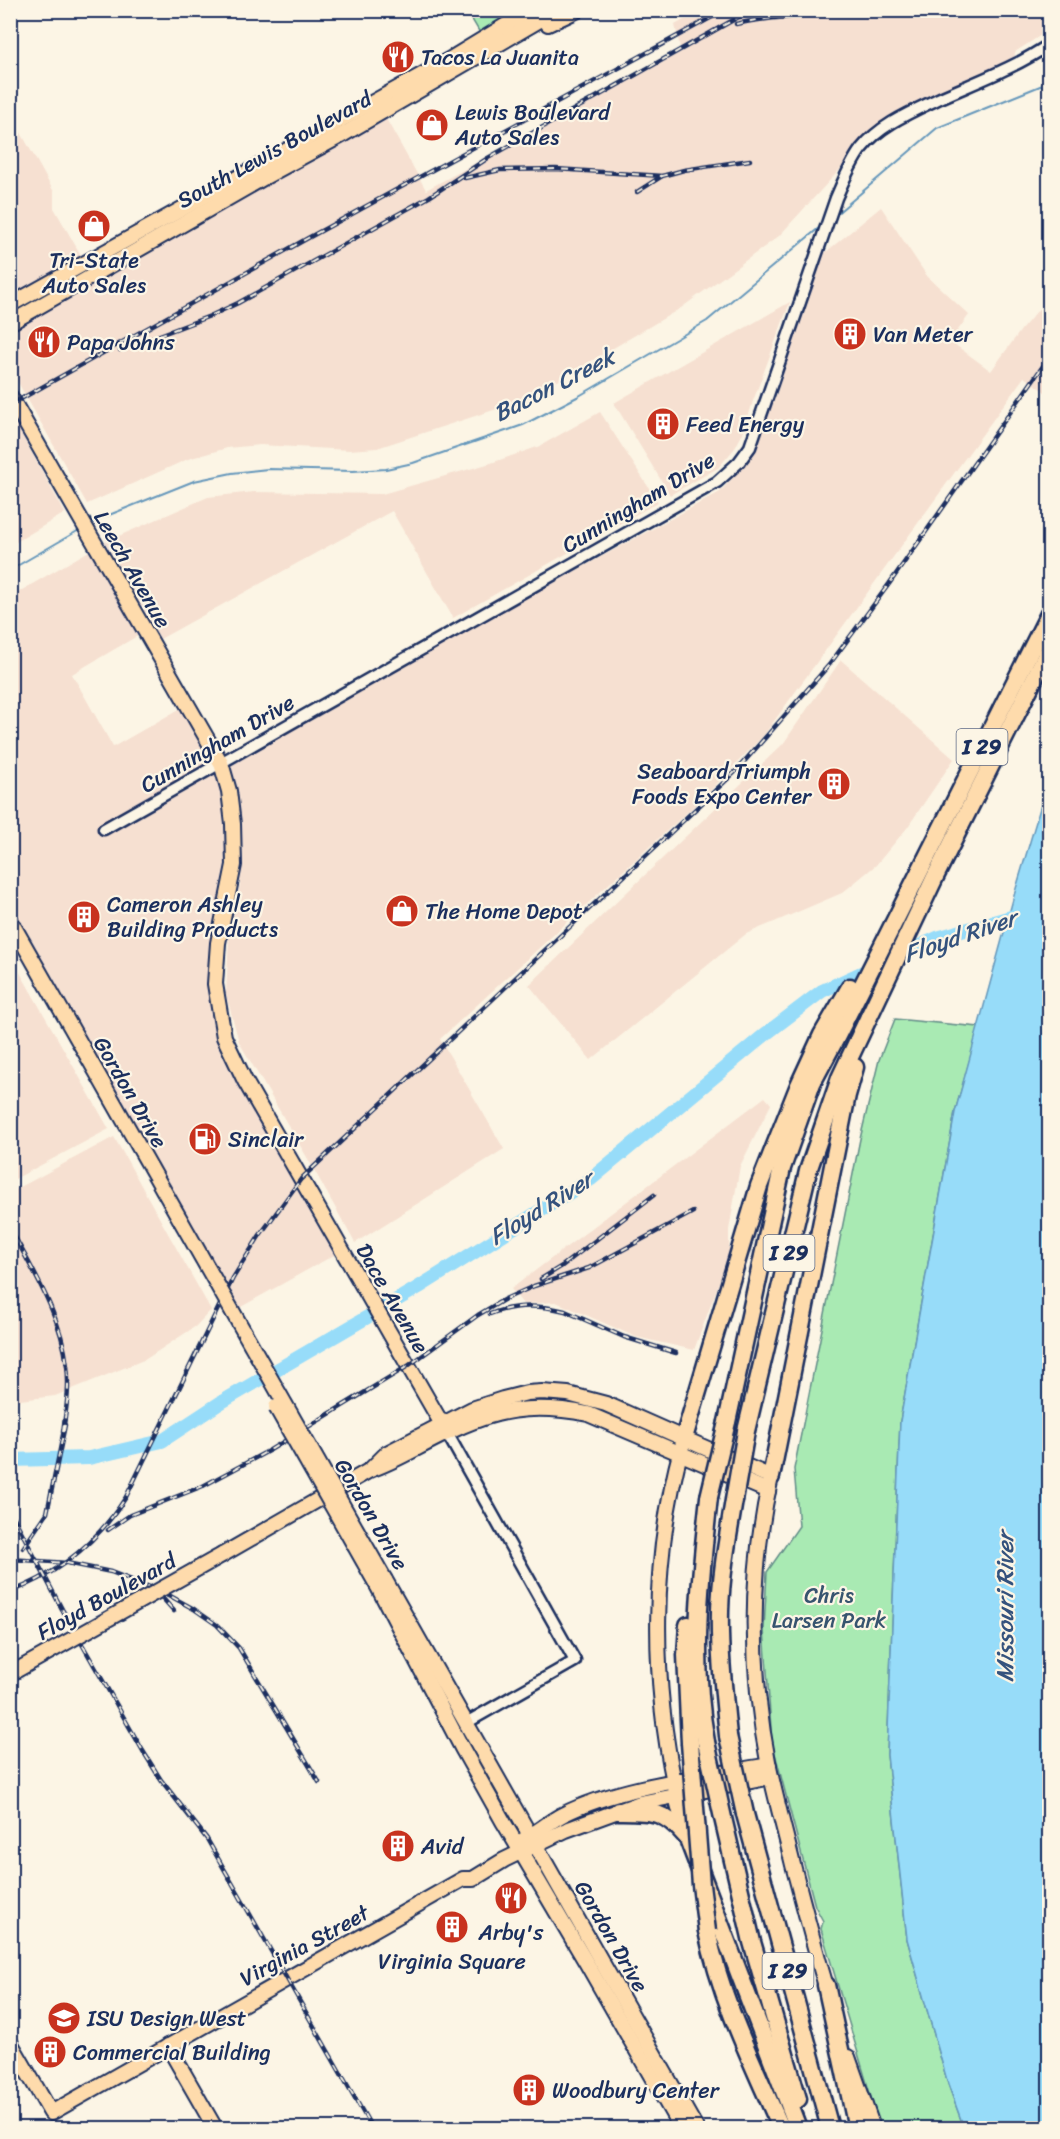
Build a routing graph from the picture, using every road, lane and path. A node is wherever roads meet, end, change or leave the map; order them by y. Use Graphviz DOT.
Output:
graph roads {
  1 [pos="531,10"];
  2 [pos="557,10"];
  3 [pos="578,10"];
  4 [pos="1050,44"];
  5 [pos="478,57"];
  6 [pos="10,305"];
  7 [pos="10,323"];
  8 [pos="10,396"];
  9 [pos="1050,612"];
  10 [pos="1050,647"];
  11 [pos="221,763"];
  12 [pos="104,829"];
  13 [pos="10,920"];
  14 [pos="10,938"];
  15 [pos="218,943"];
  16 [pos="846,1078"];
  17 [pos="805,1084"];
  18 [pos="444,1428"];
  19 [pos="682,1446"];
  20 [pos="769,1484"];
  21 [pos="381,1582"];
  22 [pos="10,1674"];
  23 [pos="466,1723"];
  24 [pos="698,1742"];
  25 [pos="770,1771"];
  26 [pos="675,1789"];
  27 [pos="516,1808"];
  28 [pos="618,1811"];
  29 [pos="561,1815"];
  30 [pos="688,1839"];
  31 [pos="534,1840"];
  32 [pos="518,1848"];
  33 [pos="826,1985"];
  34 [pos="10,2042"];
  35 [pos="168,2046"];
  36 [pos="215,2128"];
  37 [pos="681,2128"];
  38 [pos="696,2128"];
  39 [pos="781,2128"];
  40 [pos="798,2128"];
  41 [pos="807,2128"];
  42 [pos="830,2128"];
  43 [pos="857,2128"];
  44 [pos="873,2128"];
  1 -- 6 [label="main road, South Lewis Boulevard"];
  2 -- 5 [label="main road, South Lewis Boulevard"];
  3 -- 5 [label="main road"];
  4 -- 11 [label="street, Cunningham Drive"];
  5 -- 7 [label="main road, South Lewis Boulevard"];
  8 -- 11 [label="main road, Leech Avenue"];
  9 -- 17 [label="highway, I 29"];
  10 -- 16 [label="highway, I 29"];
  11 -- 12 [label="street, Cunningham Drive"];
  11 -- 15 [label="main road, Leech Avenue"];
  13 -- 21 [label="main road, Gordon Drive, bridge"];
  14 -- 21 [label="main road, Gordon Drive, bridge"];
  15 -- 18 [label="main road, Dace Avenue"];
  16 -- 20 [label="highway"];
  16 -- 42 [label="highway, I 29, bridge"];
  17 -- 19 [label="highway"];
  17 -- 24 [label="highway, I 29, bridge"];
  18 -- 19 [label="main road, Floyd Boulevard"];
  18 -- 22 [label="main road, Floyd Boulevard, bridge"];
  18 -- 23 [label="street, Dace Avenue"];
  19 -- 20 [label="main road, Floyd Boulevard"];
  19 -- 26 [label="main road"];
  20 -- 25 [label="main road"];
  21 -- 23 [label="main road, Gordon Drive"];
  21 -- 32 [label="main road, Gordon Drive"];
  23 -- 27 [label="main road, Gordon Drive"];
  24 -- 39 [label="highway, bridge"];
  24 -- 41 [label="highway, I 29, bridge"];
  25 -- 26 [label="main road"];
  25 -- 33 [label="main road"];
  26 -- 28 [label="main road"];
  26 -- 29 [label="main road"];
  26 -- 30 [label="highway"];
  27 -- 29 [label="main road"];
  27 -- 31 [label="main road, Gordon Drive"];
  28 -- 30 [label="highway"];
  28 -- 31 [label="main road"];
  29 -- 31 [label="main road"];
  30 -- 40 [label="highway"];
  31 -- 32 [label="main road, Virginia Street"];
  31 -- 38 [label="main road, Gordon Drive"];
  32 -- 35 [label="main road, Virginia Street"];
  32 -- 37 [label="main road, Gordon Drive"];
  33 -- 43 [label="highway"];
  33 -- 44 [label="main road"];
  34 -- 35 [label="main road, Virginia Street"];
  35 -- 36 [label="main road"];
}
